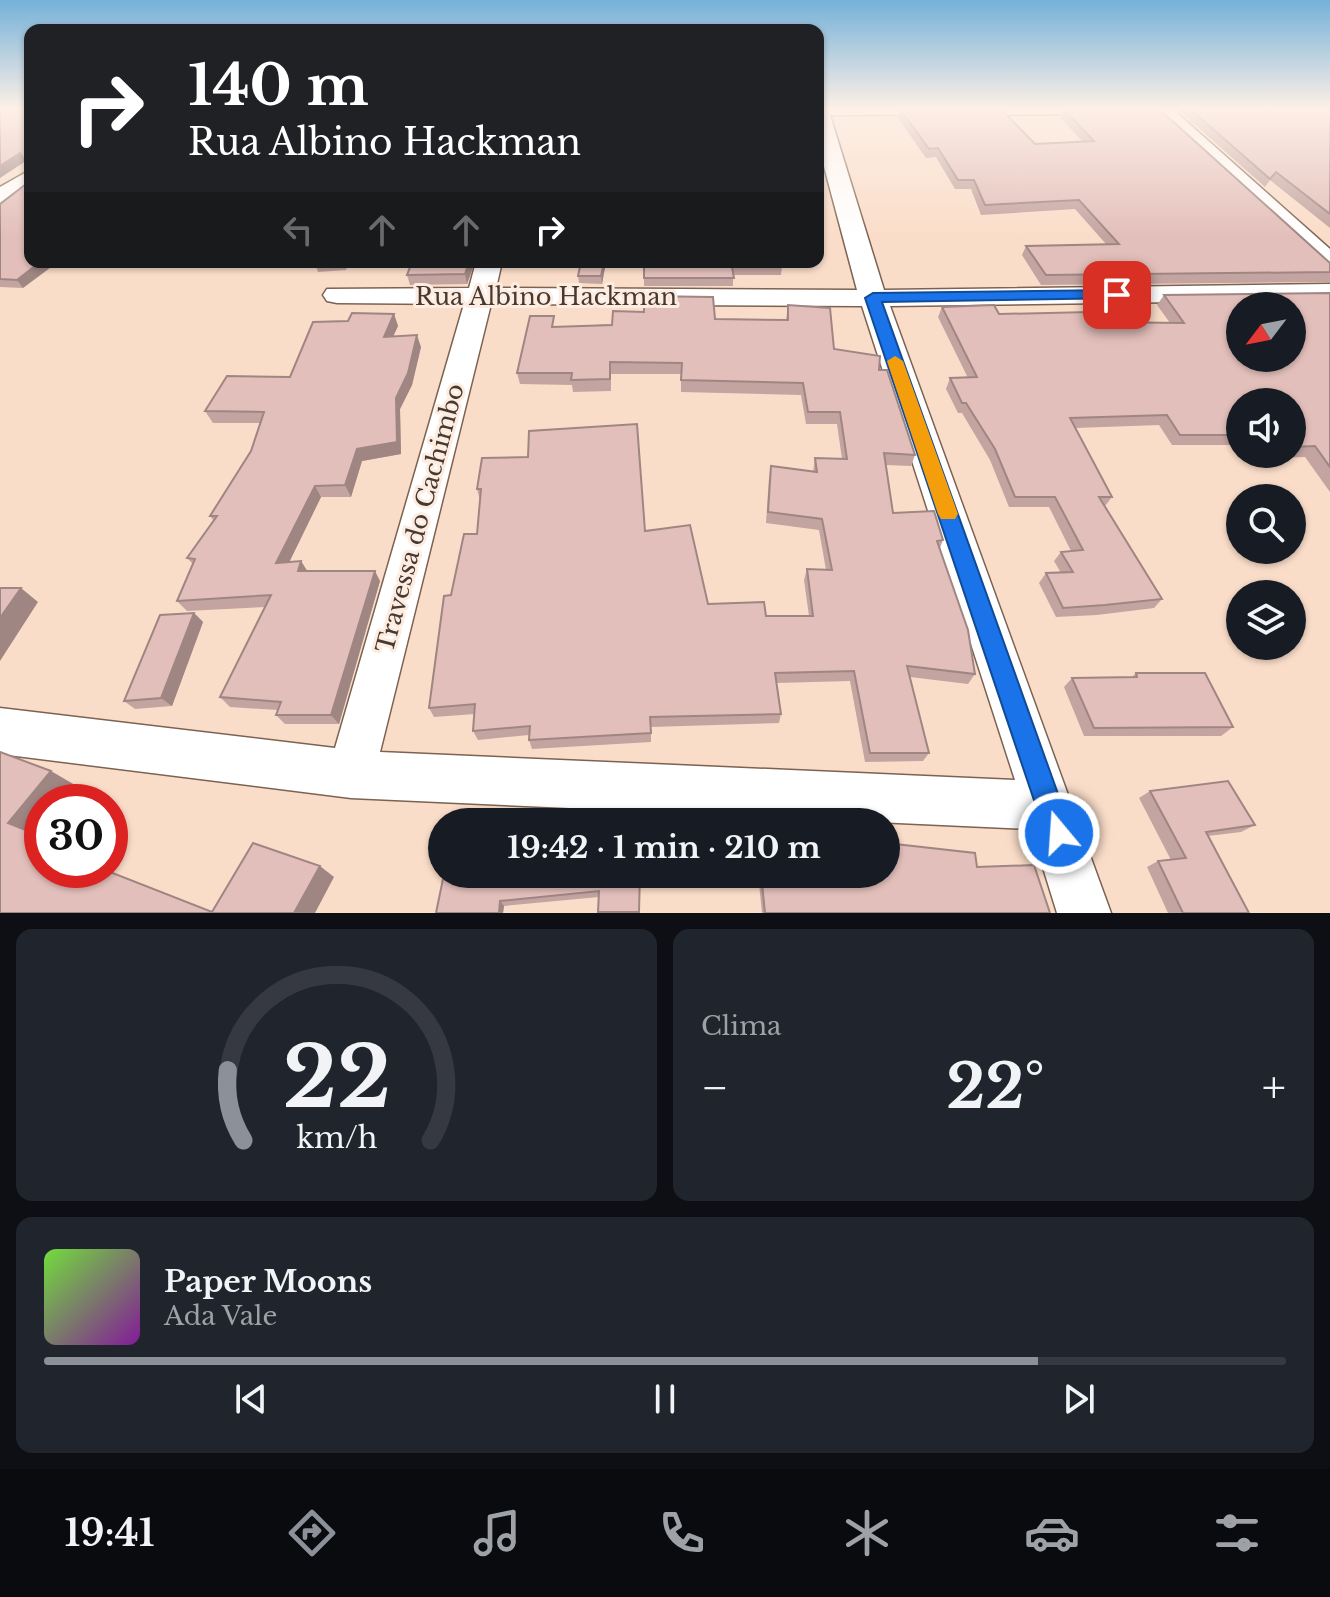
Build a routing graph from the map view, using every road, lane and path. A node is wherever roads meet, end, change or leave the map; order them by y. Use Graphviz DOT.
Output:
graph roads {
  1 [pos="830,151"];
  2 [pos="1207,151"];
  3 [pos="24,181"];
  4 [pos="0,197"];
  5 [pos="1330,263"];
  6 [pos="485,279"];
  7 [pos="1330,292"];
  8 [pos="337,295"];
  9 [pos="873,298"];
  10 [pos="0,731"];
  11 [pos="351,774"];
  12 [pos="1050,806"];
  13 [pos="1084,913"];
  1 -- 9 [label="street"];
  2 -- 5 [label="street"];
  3 -- 4 [label="street"];
  6 -- 8 [label="street, Rua Albino Hackman"];
  6 -- 9 [label="street, Rua Albino Hackman"];
  6 -- 11 [label="street, Travessa do Cachimbo"];
  7 -- 9 [label="street, Rua Albino Hackman"];
  9 -- 12 [label="street"];
  10 -- 11 [label="street"];
  11 -- 12 [label="street"];
  12 -- 13 [label="street"];
}
